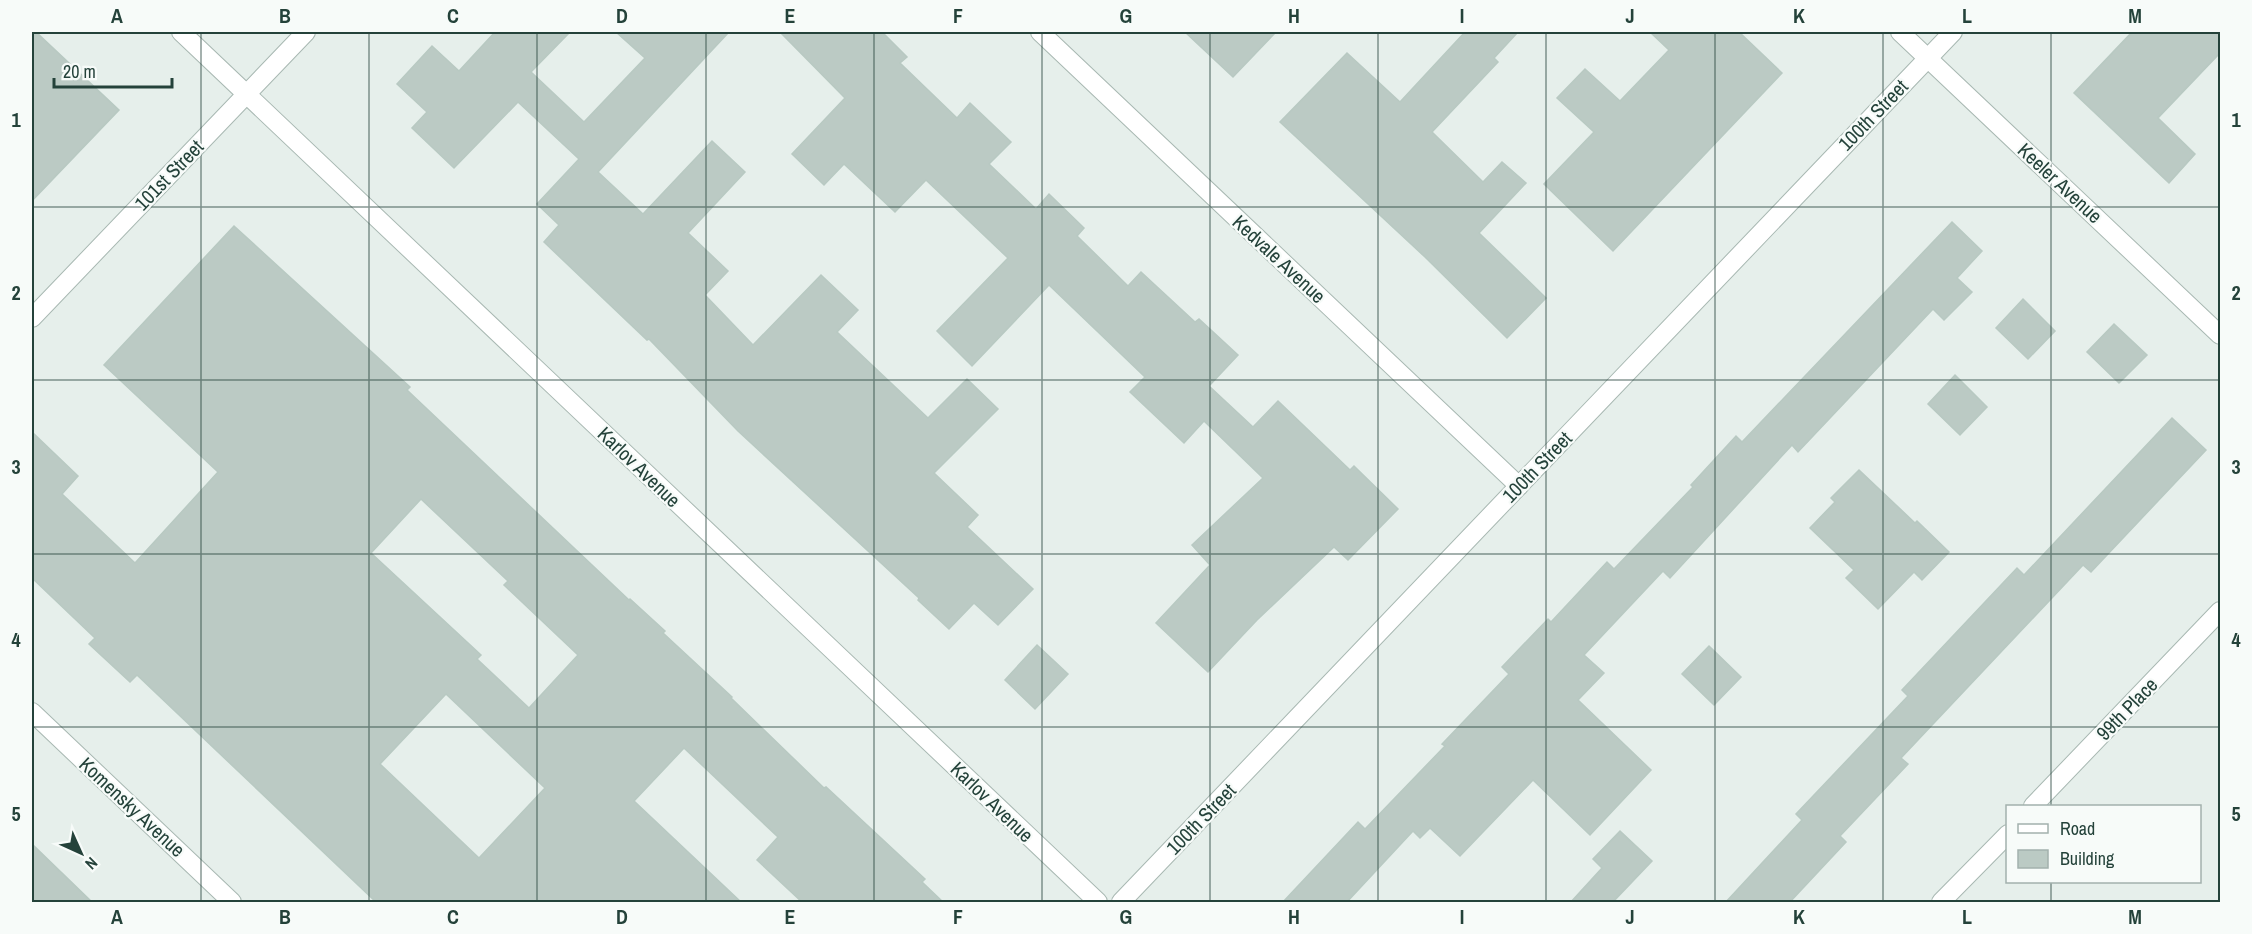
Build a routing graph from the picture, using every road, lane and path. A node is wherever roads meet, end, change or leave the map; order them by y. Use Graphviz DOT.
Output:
graph roads {
  1 [pos="181,32"];
  2 [pos="306,32"];
  3 [pos="1040,32"];
  4 [pos="1900,32"];
  5 [pos="1953,32"];
  6 [pos="1928,58"];
  7 [pos="246,94"];
  8 [pos="32,318"];
  9 [pos="2220,335"];
  10 [pos="1519,486"];
  11 [pos="2220,611"];
  12 [pos="32,712"];
  13 [pos="2035,805"];
  14 [pos="2006,835"];
  15 [pos="232,903"];
  16 [pos="1098,903"];
  17 [pos="1121,903"];
  18 [pos="1941,903"];
  1 -- 7 [label="street, Karlov Avenue"];
  2 -- 7 [label="street, 101st Street"];
  3 -- 10 [label="street, Kedvale Avenue"];
  4 -- 6 [label="street, Keeler Avenue"];
  5 -- 6 [label="street, 100th Street"];
  6 -- 9 [label="street, Keeler Avenue"];
  6 -- 10 [label="street, 100th Street"];
  7 -- 8 [label="street, 101st Street"];
  7 -- 16 [label="street, Karlov Avenue"];
  10 -- 17 [label="street, 100th Street"];
  11 -- 13 [label="street, 99th Place"];
  12 -- 15 [label="street, Komensky Avenue"];
  14 -- 18 [label="street"];
}
